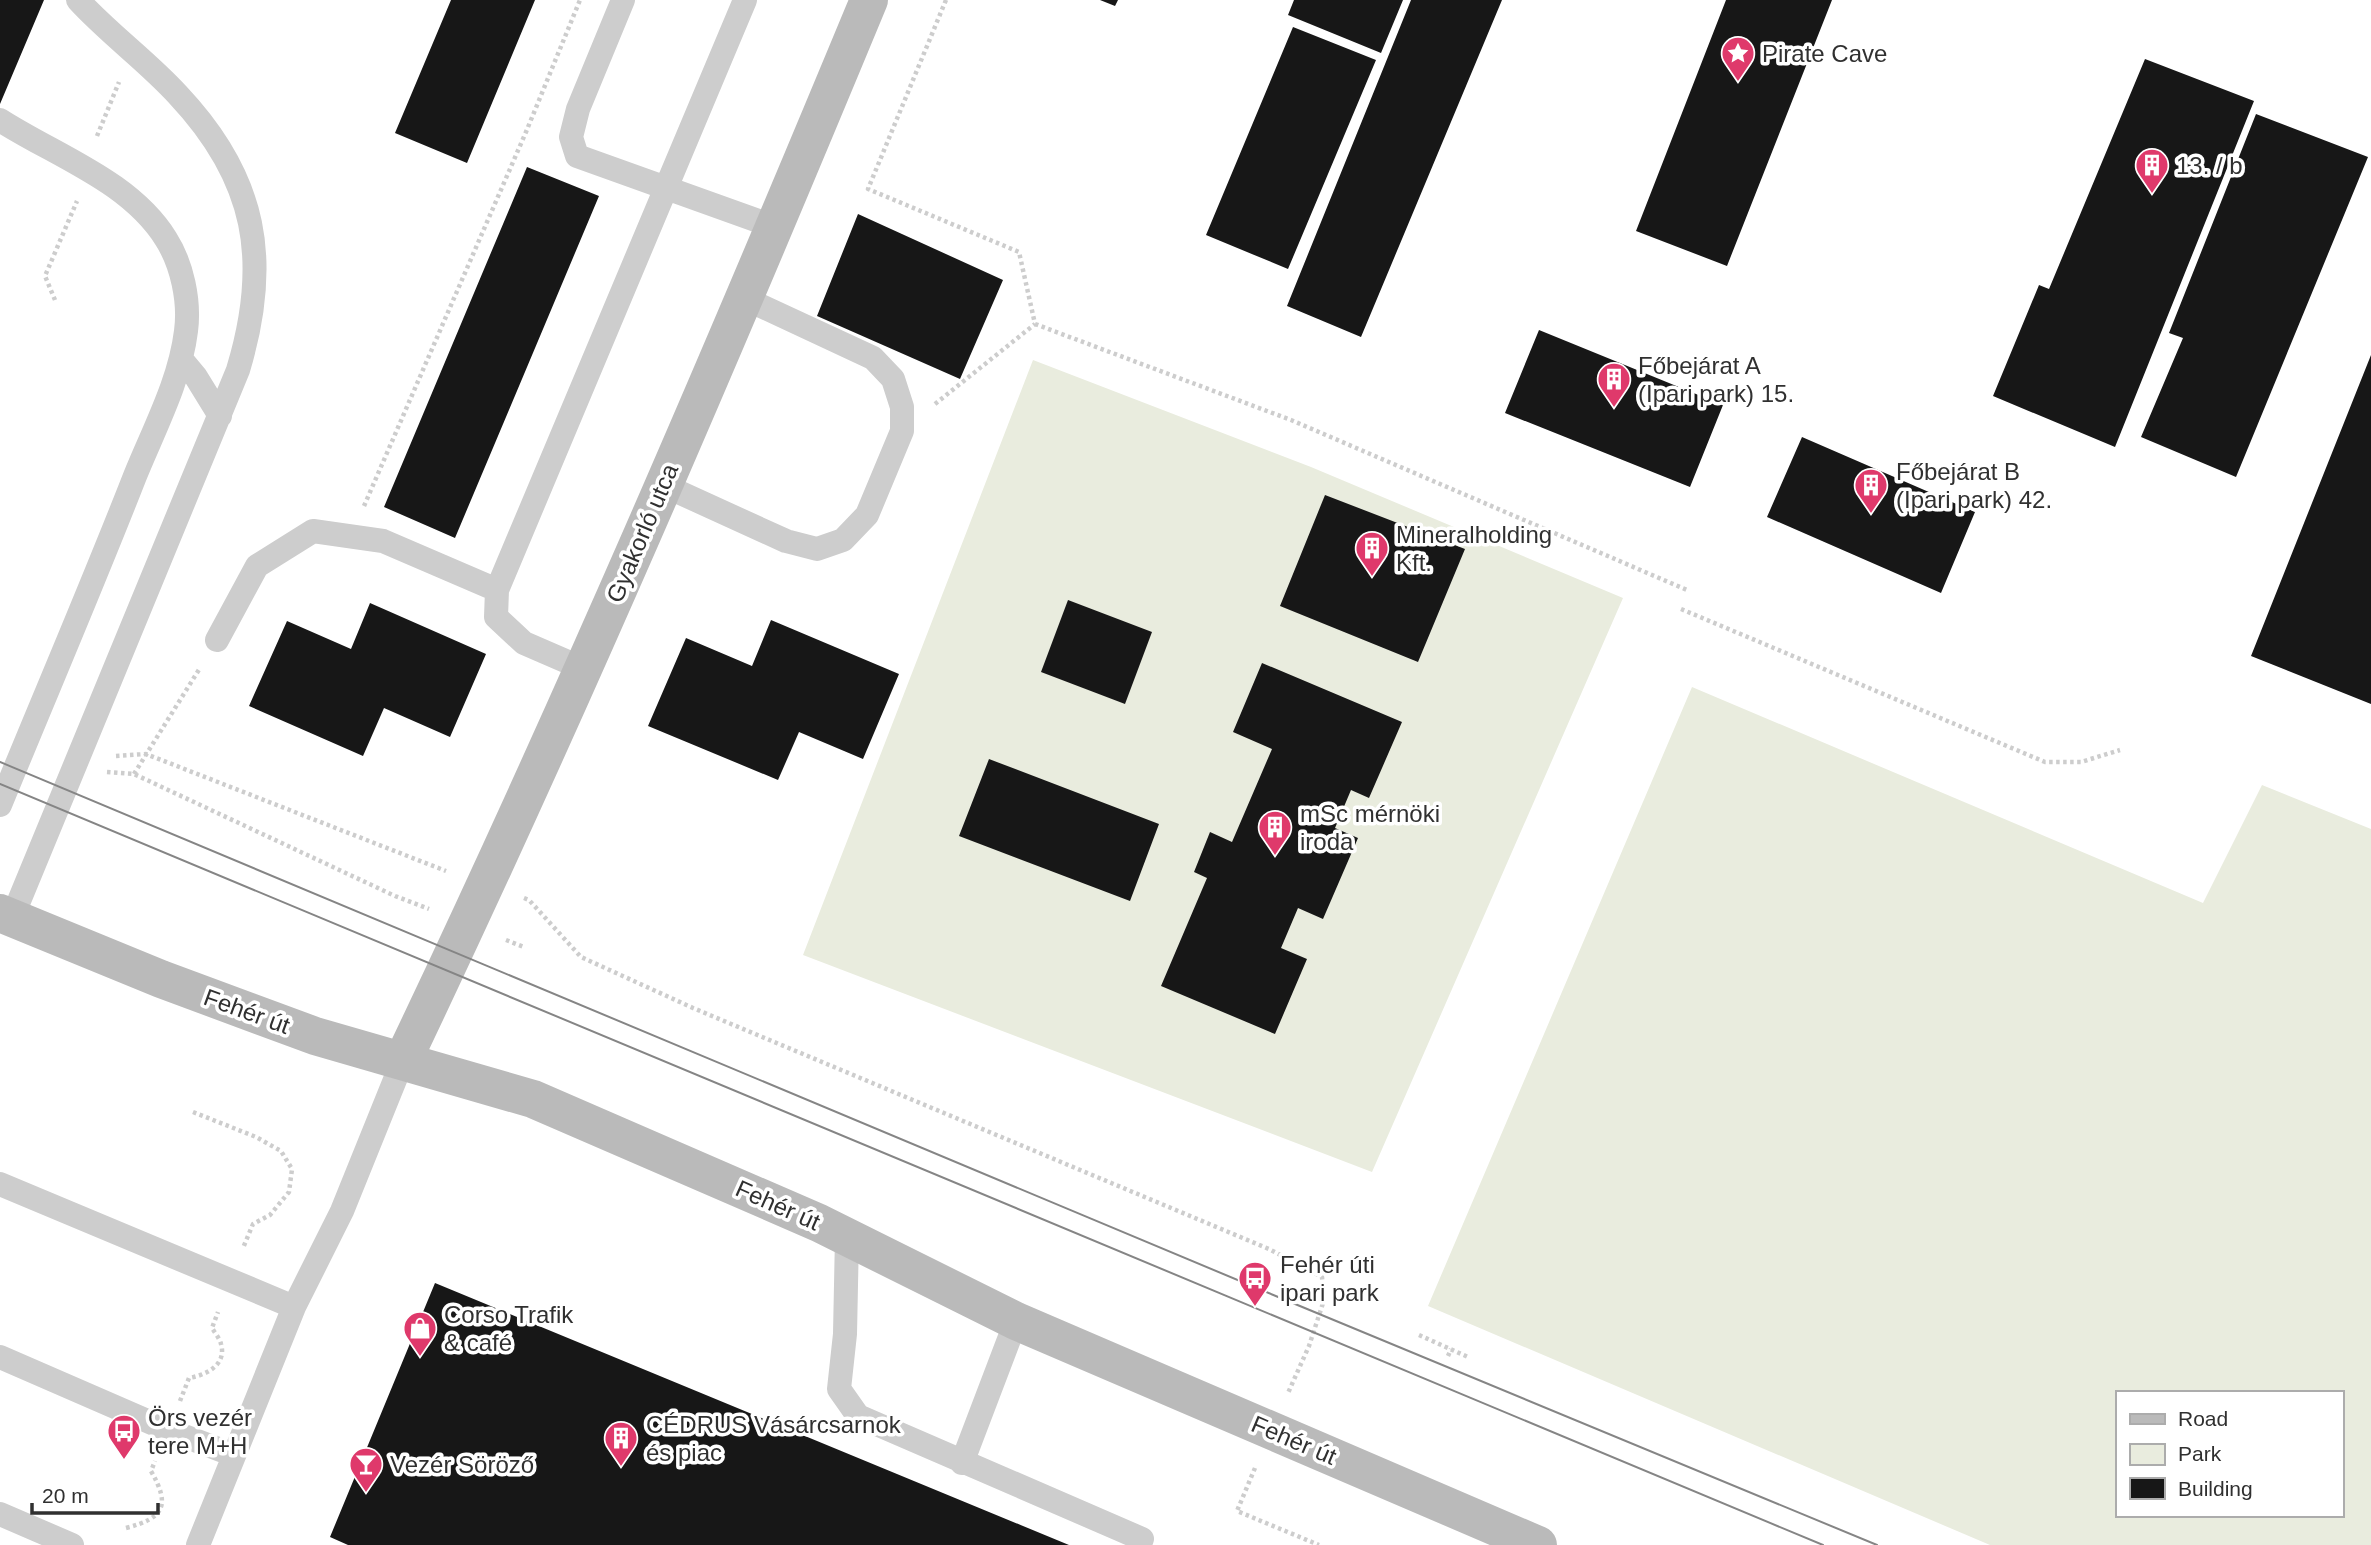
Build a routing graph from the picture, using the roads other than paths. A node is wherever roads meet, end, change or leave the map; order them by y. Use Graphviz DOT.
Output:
graph roads {
  1 [pos="78,0"];
  2 [pos="111,0"];
  3 [pos="623,0"];
  4 [pos="745,0"];
  5 [pos="869,0"];
  6 [pos="101,23"];
  7 [pos="0,120"];
  8 [pos="666,189"];
  9 [pos="775,227"];
  10 [pos="744,298"];
  11 [pos="181,359"];
  12 [pos="220,416"];
  13 [pos="663,485"];
  14 [pos="497,590"];
  15 [pos="217,640"];
  16 [pos="584,668"];
  17 [pos="0,805"];
  18 [pos="6,916"];
  19 [pos="403,1060"];
  20 [pos="0,1184"];
  21 [pos="847,1236"];
  22 [pos="294,1307"];
  23 [pos="1016,1321"];
  24 [pos="0,1357"];
  25 [pos="233,1455"];
  26 [pos="962,1463"];
  27 [pos="0,1514"];
  28 [pos="1142,1539"];
  29 [pos="72,1545"];
  30 [pos="198,1545"];
  31 [pos="1538,1545"];
  1 -- 6 [label="lane"];
  2 -- 6 [label="lane"];
  3 -- 8 [label="lane"];
  4 -- 8 [label="lane"];
  5 -- 9 [label="main road, Gyakorló utca"];
  6 -- 12 [label="lane"];
  7 -- 11 [label="lane"];
  8 -- 9 [label="lane"];
  8 -- 14 [label="lane"];
  9 -- 10 [label="main road, Gyakorló utca"];
  10 -- 13 [label="main road, Gyakorló utca"];
  10 -- 13 [label="lane"];
  11 -- 12 [label="lane"];
  11 -- 17 [label="lane"];
  12 -- 18 [label="lane"];
  13 -- 16 [label="main road, Gyakorló utca"];
  14 -- 15 [label="lane"];
  14 -- 16 [label="lane"];
  16 -- 19 [label="main road, Gyakorló utca"];
  18 -- 19 [label="main road, Fehér út"];
  19 -- 21 [label="main road, Fehér út"];
  19 -- 22 [label="lane"];
  20 -- 22 [label="lane"];
  21 -- 23 [label="main road, Fehér út"];
  21 -- 26 [label="lane"];
  22 -- 25 [label="lane"];
  23 -- 26 [label="lane"];
  23 -- 31 [label="main road, Fehér út"];
  24 -- 25 [label="lane"];
  25 -- 30 [label="lane"];
  26 -- 28 [label="lane"];
  27 -- 29 [label="lane"];
}
